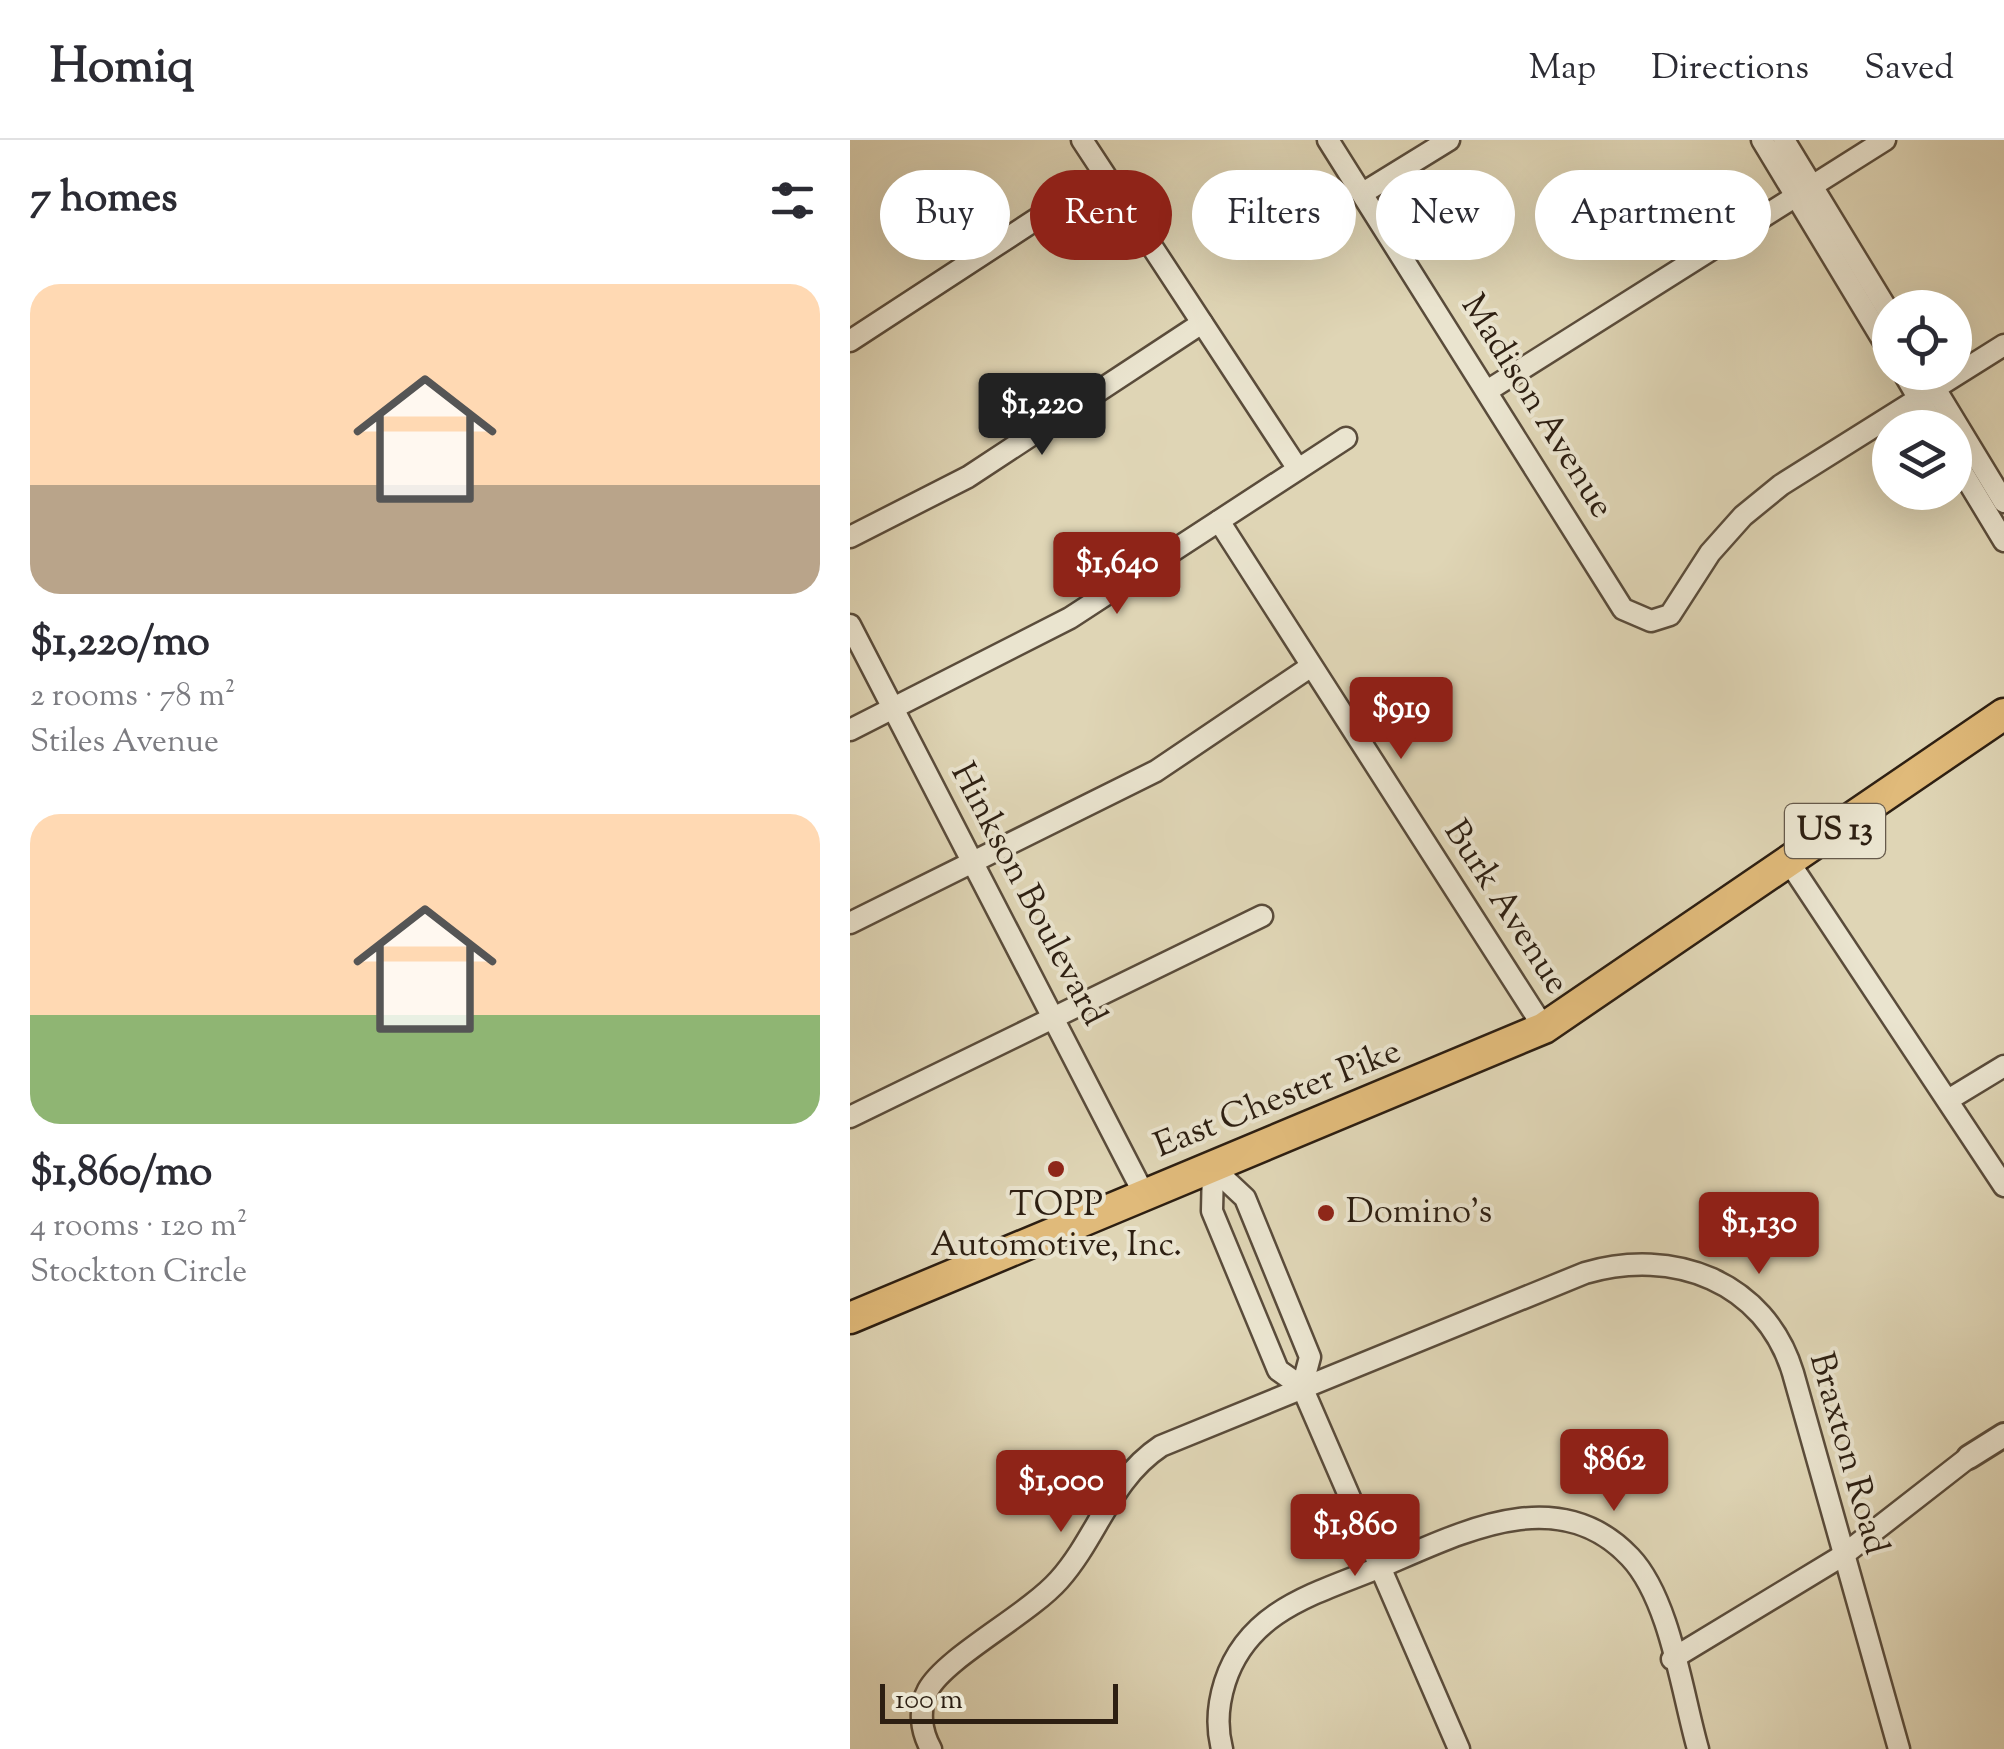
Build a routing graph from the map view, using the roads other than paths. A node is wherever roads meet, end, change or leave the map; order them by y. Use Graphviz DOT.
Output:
graph roads {
  1 [pos="1082,140"];
  2 [pos="1328,140"];
  3 [pos="1449,140"];
  4 [pos="1762,140"];
  5 [pos="1784,140"];
  6 [pos="1885,140"];
  7 [pos="1101,170"];
  8 [pos="1804,191"];
  9 [pos="1362,192"];
  10 [pos="1030,223"];
  11 [pos="1160,260"];
  12 [pos="1873,290"];
  13 [pos="1872,318"];
  14 [pos="1202,323"];
  15 [pos="850,341"];
  16 [pos="2004,344"];
  17 [pos="1972,362"];
  18 [pos="1487,390"];
  19 [pos="1924,390"];
  20 [pos="1928,390"];
  21 [pos="1346,438"];
  22 [pos="1298,469"];
  23 [pos="1972,488"];
  24 [pos="2004,502"];
  25 [pos="1219,521"];
  26 [pos="850,537"];
  27 [pos="2004,541"];
  28 [pos="850,625"];
  29 [pos="1310,668"];
  30 [pos="892,708"];
  31 [pos="2004,714"];
  32 [pos="850,730"];
  33 [pos="972,862"];
  34 [pos="1788,862"];
  35 [pos="1262,916"];
  36 [pos="850,924"];
  37 [pos="1054,1018"];
  38 [pos="1544,1028"];
  39 [pos="2004,1066"];
  40 [pos="1948,1100"];
  41 [pos="850,1117"];
  42 [pos="1213,1168"];
  43 [pos="2004,1186"];
  44 [pos="1145,1196"];
  45 [pos="850,1318"];
  46 [pos="1302,1387"];
  47 [pos="2004,1435"];
  48 [pos="1968,1457"];
  49 [pos="1842,1556"];
  50 [pos="1378,1568"];
  51 [pos="1672,1659"];
  52 [pos="931,1749"];
  53 [pos="1222,1749"];
  54 [pos="1460,1749"];
  55 [pos="1698,1749"];
  56 [pos="1899,1749"];
  1 -- 7 [label="street"];
  2 -- 9 [label="street, Madison Avenue"];
  3 -- 9 [label="street"];
  4 -- 8 [label="street"];
  5 -- 8 [label="street"];
  6 -- 8 [label="street"];
  8 -- 12 [label="street"];
  8 -- 13 [label="street"];
  8 -- 18 [label="street"];
  9 -- 18 [label="street, Madison Avenue"];
  10 -- 15 [label="street"];
  11 -- 14 [label="street"];
  14 -- 22 [label="street"];
  14 -- 26 [label="street"];
  16 -- 17 [label="street"];
  18 -- 19 [label="street, Madison Avenue"];
  20 -- 24 [label="street"];
  21 -- 22 [label="street"];
  22 -- 25 [label="street"];
  23 -- 27 [label="street"];
  25 -- 29 [label="street, Burk Avenue"];
  25 -- 30 [label="street"];
  28 -- 30 [label="street, Hinkson Boulevard"];
  29 -- 33 [label="street"];
  29 -- 38 [label="street, Burk Avenue"];
  30 -- 32 [label="street"];
  30 -- 33 [label="street, Hinkson Boulevard"];
  31 -- 34 [label="main road, US 13"];
  33 -- 36 [label="street"];
  33 -- 37 [label="street, Hinkson Boulevard"];
  34 -- 38 [label="main road, East Chester Pike / US 13"];
  34 -- 40 [label="street"];
  35 -- 37 [label="street"];
  37 -- 41 [label="street"];
  37 -- 44 [label="street, Hinkson Boulevard"];
  38 -- 42 [label="main road, East Chester Pike / US 13"];
  39 -- 40 [label="street"];
  40 -- 43 [label="street"];
  42 -- 44 [label="main road, East Chester Pike / US 13"];
  42 -- 46 [label="street"];
  42 -- 46 [label="street"];
  44 -- 45 [label="main road, East Chester Pike / US 13"];
  46 -- 49 [label="street, Braxton Road"];
  46 -- 50 [label="street"];
  46 -- 52 [label="street, Braxton Road"];
  47 -- 48 [label="street"];
  48 -- 49 [label="street"];
  49 -- 51 [label="street"];
  49 -- 56 [label="street, Braxton Road"];
  50 -- 51 [label="street"];
  50 -- 53 [label="street"];
  50 -- 54 [label="street"];
  51 -- 55 [label="street"];
}
